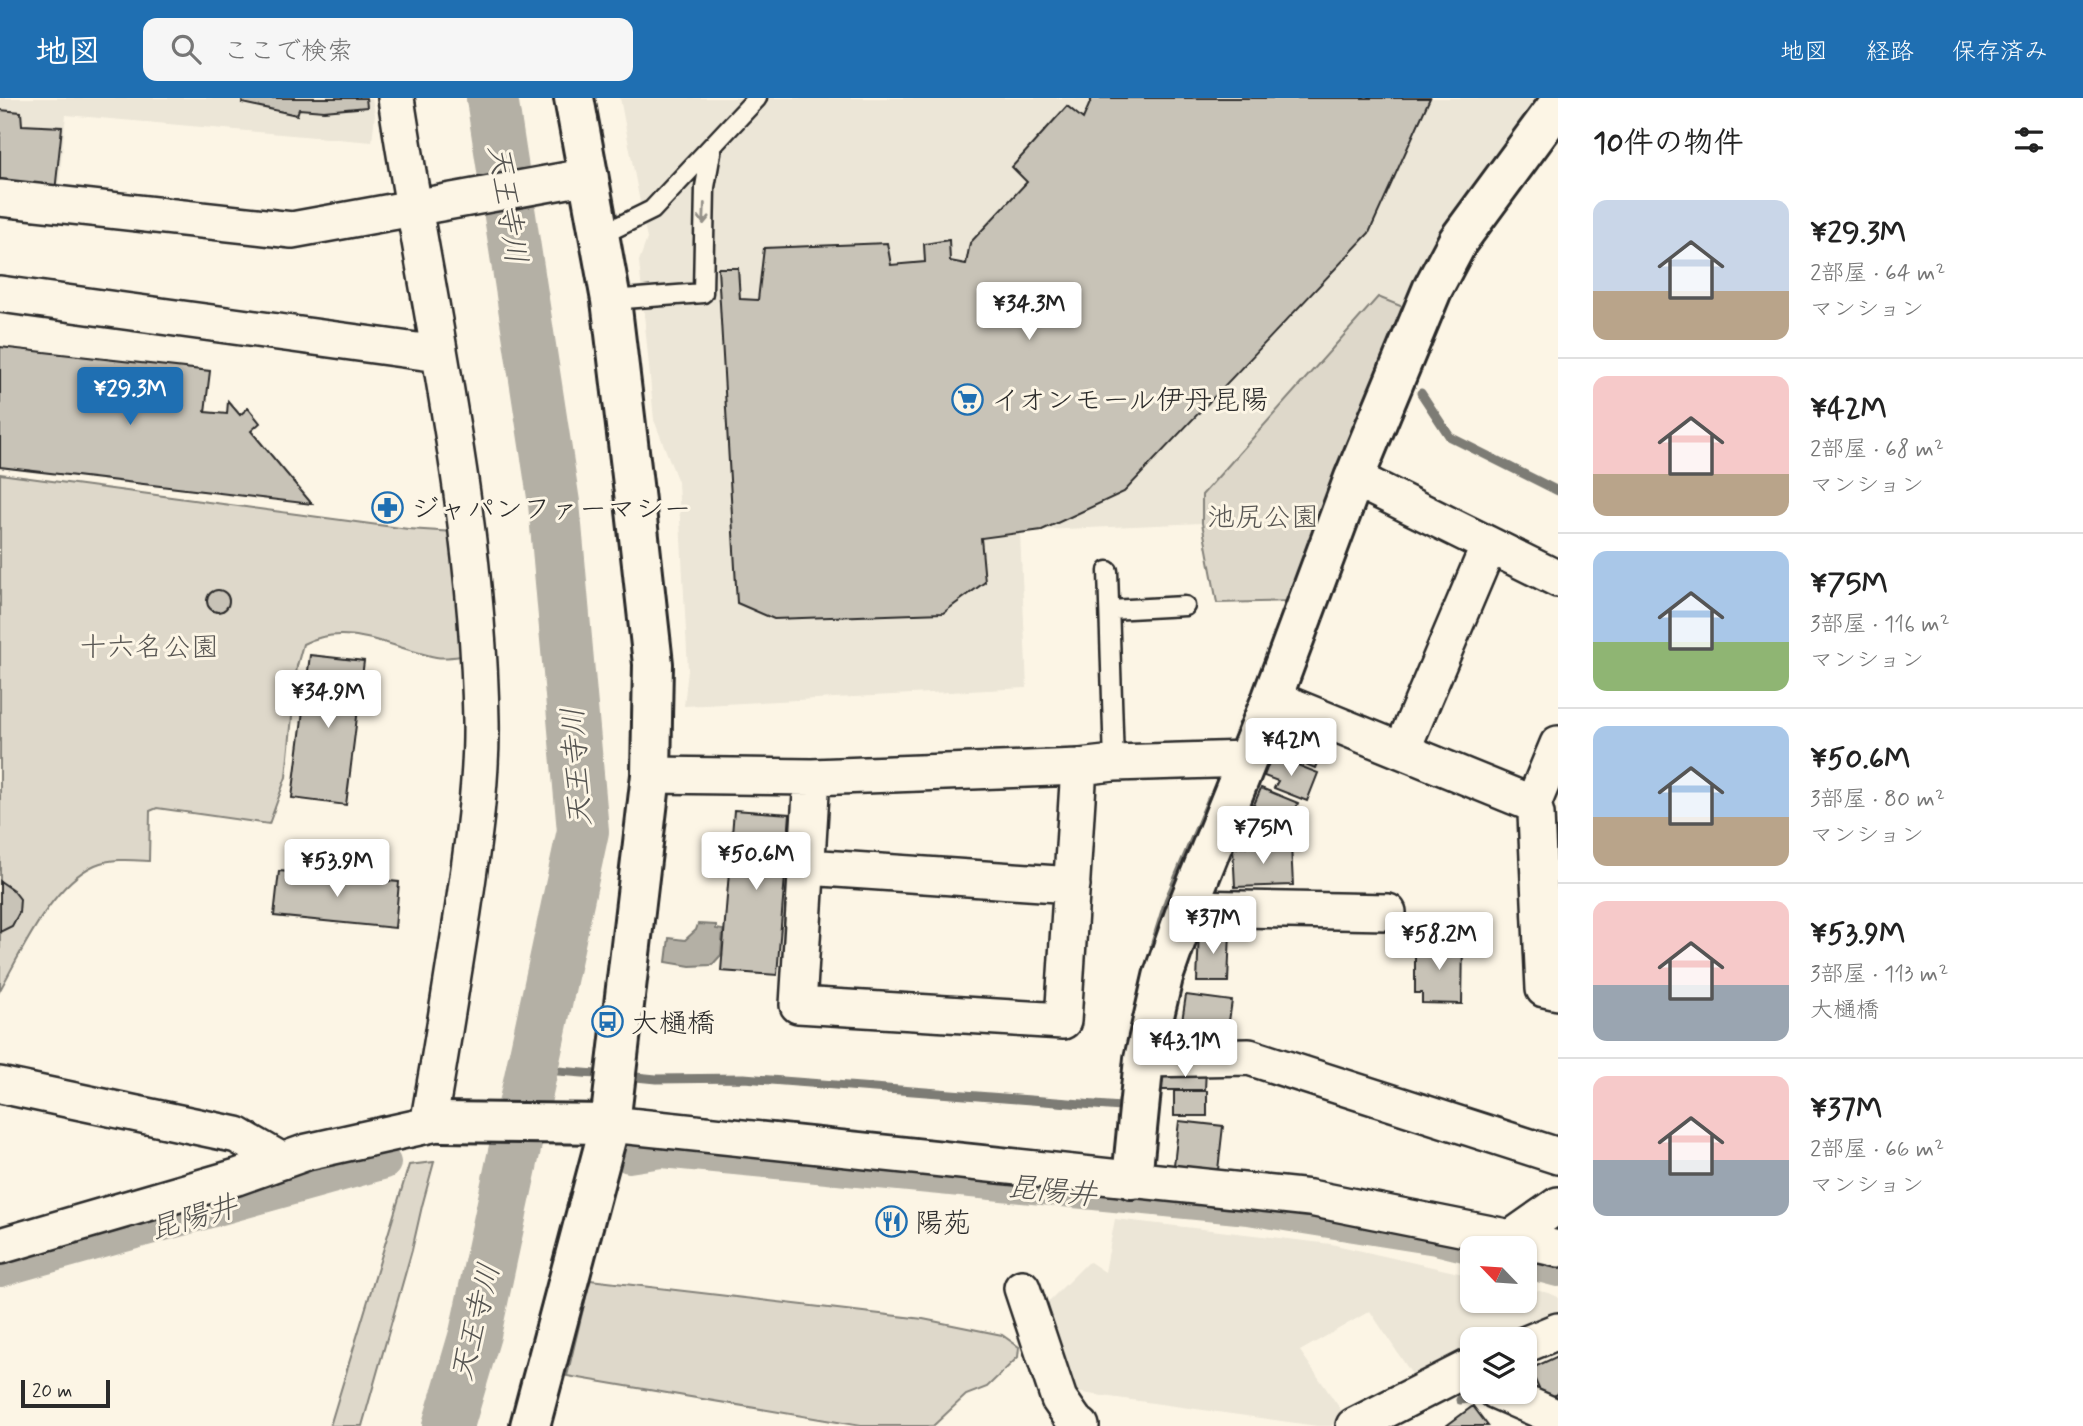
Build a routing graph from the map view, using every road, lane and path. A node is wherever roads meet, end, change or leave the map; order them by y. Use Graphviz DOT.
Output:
graph roads {
  1 [pos="396,98"];
  2 [pos="575,98"];
  3 [pos="757,98"];
  4 [pos="1558,105"];
  5 [pos="712,147"];
  6 [pos="579,178"];
  7 [pos="0,198"];
  8 [pos="418,207"];
  9 [pos="601,236"];
  10 [pos="0,294"];
  11 [pos="611,300"];
  12 [pos="439,354"];
  13 [pos="1354,478"];
  14 [pos="1489,545"];
  15 [pos="1108,571"];
  16 [pos="1558,579"];
  17 [pos="1185,606"];
  18 [pos="1110,610"];
  19 [pos="1272,698"];
  20 [pos="1558,744"];
  21 [pos="1402,750"];
  22 [pos="1247,760"];
  23 [pos="1114,763"];
  24 [pos="1079,767"];
  25 [pos="651,775"];
  26 [pos="812,777"];
  27 [pos="1533,804"];
  28 [pos="807,867"];
  29 [pos="1072,885"];
  30 [pos="1186,908"];
  31 [pos="1388,912"];
  32 [pos="1558,992"];
  33 [pos="1144,1059"];
  34 [pos="0,1085"];
  35 [pos="596,1123"];
  36 [pos="435,1124"];
  37 [pos="1558,1156"];
  38 [pos="282,1161"];
  39 [pos="1132,1179"];
  40 [pos="1558,1205"];
  41 [pos="1501,1236"];
  42 [pos="1514,1236"];
  43 [pos="1537,1244"];
  44 [pos="0,1245"];
  45 [pos="1558,1249"];
  46 [pos="1022,1288"];
  47 [pos="1558,1331"];
  48 [pos="1537,1340"];
  49 [pos="1460,1376"];
  50 [pos="1526,1404"];
  51 [pos="1558,1418"];
  52 [pos="530,1426"];
  53 [pos="1081,1426"];
  54 [pos="1354,1426"];
  1 -- 8 [label="street"];
  2 -- 6 [label="street"];
  3 -- 5 [label="lane"];
  4 -- 13 [label="street"];
  5 -- 9 [label="lane"];
  5 -- 11 [label="lane, one-way"];
  6 -- 8 [label="street"];
  6 -- 9 [label="street"];
  7 -- 8 [label="street"];
  8 -- 12 [label="street"];
  9 -- 11 [label="street"];
  10 -- 12 [label="street"];
  11 -- 25 [label="street"];
  12 -- 36 [label="street"];
  13 -- 14 [label="street"];
  13 -- 19 [label="street"];
  14 -- 16 [label="street"];
  14 -- 21 [label="street"];
  15 -- 18 [label="lane"];
  17 -- 18 [label="lane"];
  18 -- 23 [label="lane"];
  19 -- 21 [label="street"];
  19 -- 22 [label="street"];
  20 -- 27 [label="street"];
  21 -- 27 [label="street"];
  22 -- 23 [label="street"];
  22 -- 30 [label="street"];
  23 -- 24 [label="street"];
  24 -- 26 [label="street"];
  24 -- 29 [label="street"];
  25 -- 26 [label="street"];
  25 -- 35 [label="street"];
  26 -- 28 [label="street"];
  27 -- 32 [label="street"];
  28 -- 29 [label="street"];
  28 -- 29 [label="street"];
  30 -- 31 [label="street"];
  30 -- 33 [label="street"];
  33 -- 37 [label="street"];
  33 -- 39 [label="street"];
  34 -- 38 [label="street"];
  35 -- 36 [label="street"];
  35 -- 39 [label="street"];
  35 -- 52 [label="street"];
  36 -- 38 [label="street"];
  38 -- 44 [label="street"];
  39 -- 41 [label="street"];
  40 -- 42 [label="street"];
  43 -- 45 [label="street"];
  46 -- 53 [label="street"];
  47 -- 48 [label="street"];
  49 -- 54 [label="street"];
  50 -- 51 [label="street"];
}
